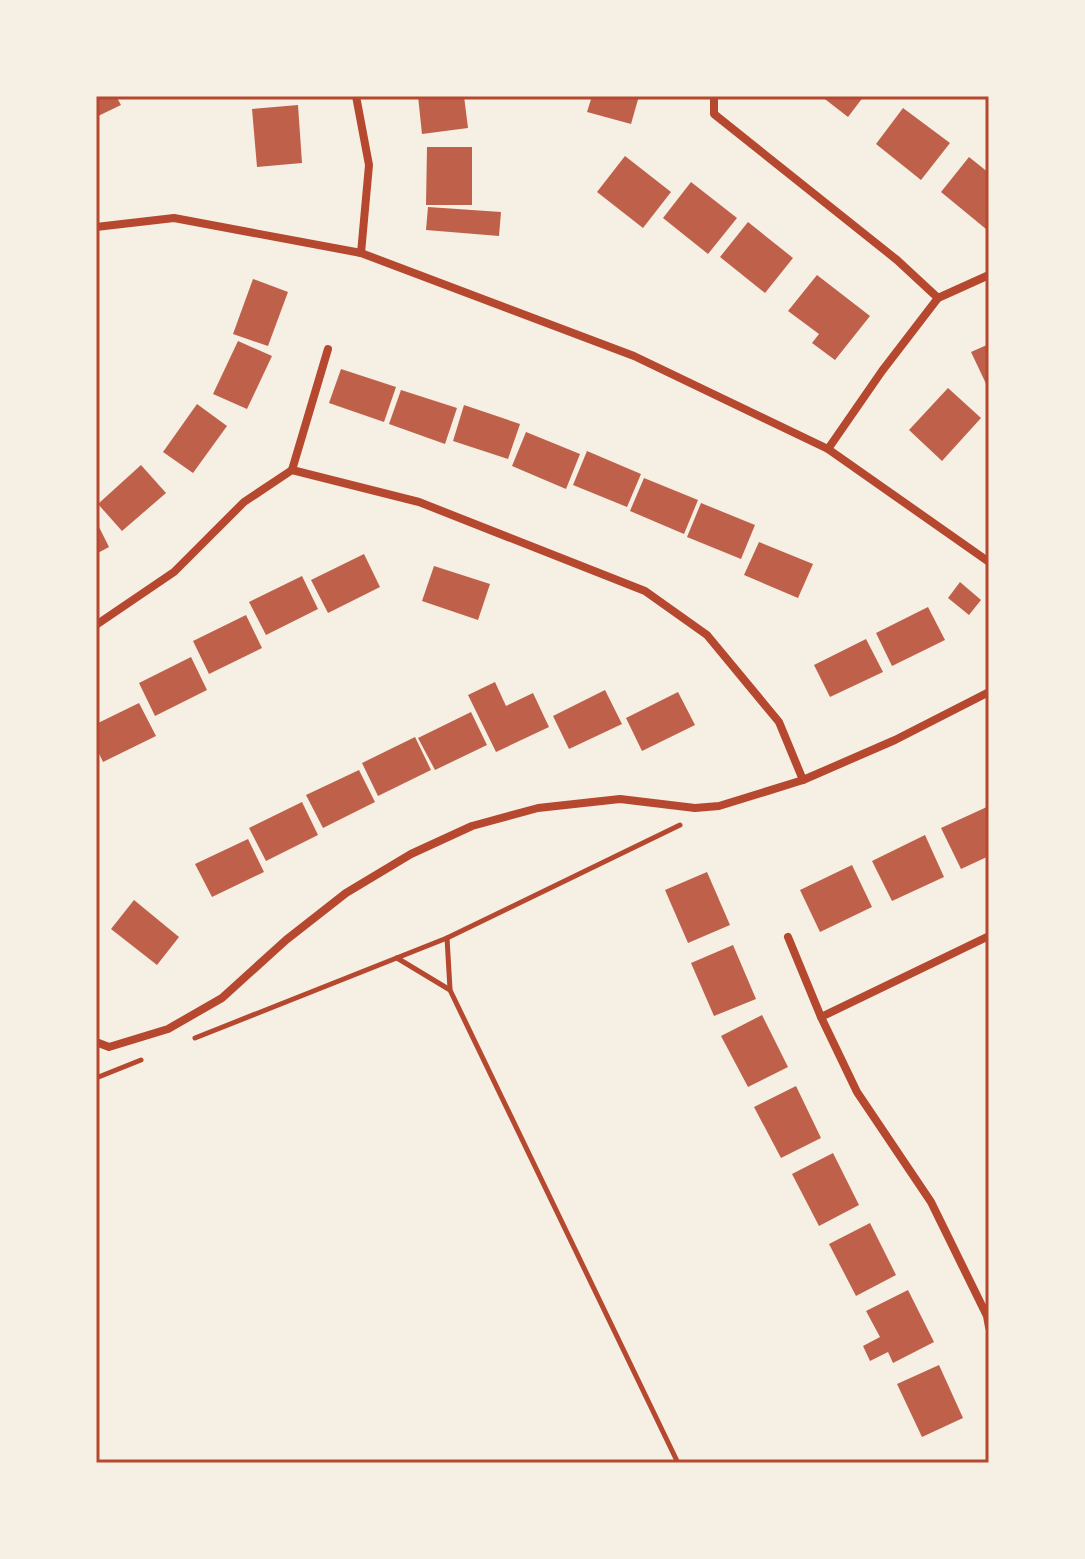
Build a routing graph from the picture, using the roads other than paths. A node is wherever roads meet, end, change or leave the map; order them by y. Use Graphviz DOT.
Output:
graph roads {
  1 [pos="356,96"];
  2 [pos="714,96"];
  3 [pos="96,227"];
  4 [pos="361,253"];
  5 [pos="989,275"];
  6 [pos="938,298"];
  7 [pos="328,349"];
  8 [pos="828,449"];
  9 [pos="292,470"];
  10 [pos="989,562"];
  11 [pos="96,625"];
  12 [pos="989,692"];
  13 [pos="803,780"];
  14 [pos="989,936"];
  15 [pos="788,937"];
  16 [pos="821,1017"];
  17 [pos="96,1042"];
  18 [pos="989,1327"];
  1 -- 4 [label="street"];
  2 -- 6 [label="street"];
  3 -- 4 [label="street"];
  4 -- 8 [label="street"];
  5 -- 6 [label="street"];
  6 -- 8 [label="street"];
  7 -- 9 [label="street"];
  8 -- 10 [label="street"];
  9 -- 11 [label="street"];
  9 -- 13 [label="street"];
  12 -- 13 [label="street"];
  13 -- 17 [label="street"];
  14 -- 16 [label="street"];
  15 -- 16 [label="street"];
  16 -- 18 [label="street"];
}
